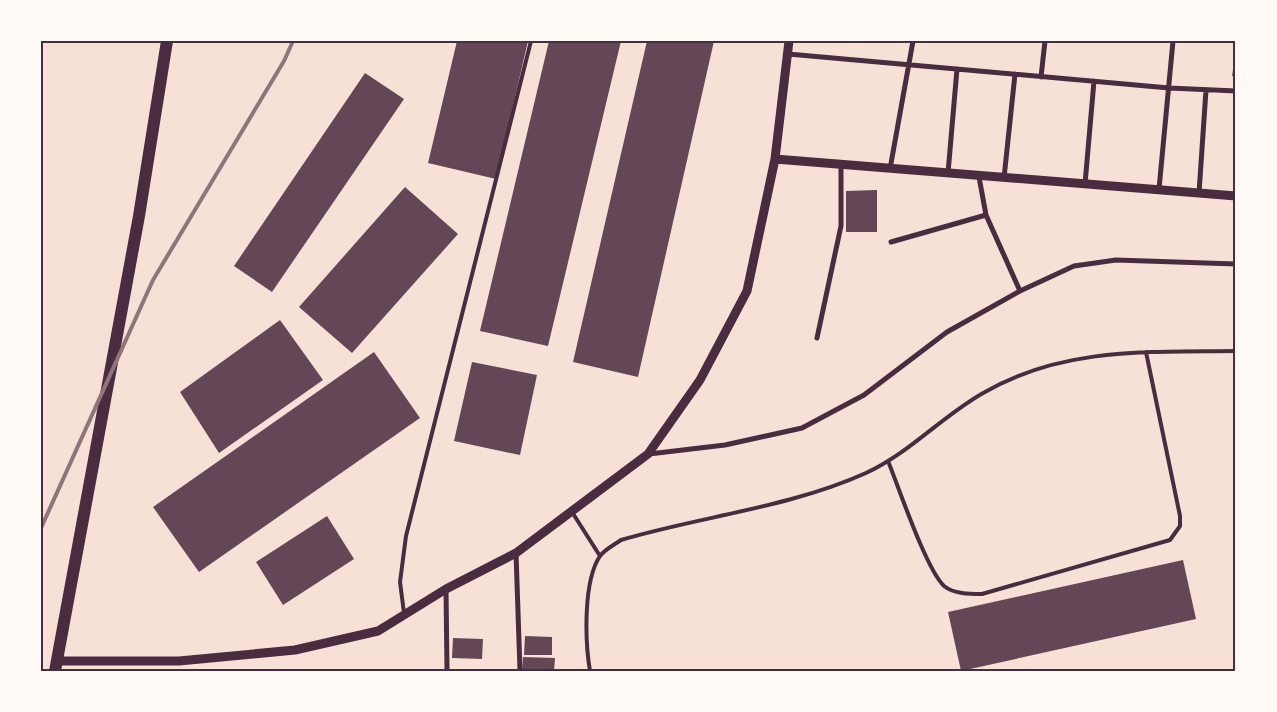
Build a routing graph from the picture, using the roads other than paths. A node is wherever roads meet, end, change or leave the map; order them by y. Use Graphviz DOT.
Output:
graph roads {
  1 [pos="167,41"];
  2 [pos="531,41"];
  3 [pos="790,41"];
  4 [pos="914,41"];
  5 [pos="1045,41"];
  6 [pos="1173,41"];
  7 [pos="788,54"];
  8 [pos="910,65"];
  9 [pos="957,69"];
  10 [pos="1015,74"];
  11 [pos="1041,77"];
  12 [pos="1094,81"];
  13 [pos="1169,88"];
  14 [pos="1206,90"];
  15 [pos="1236,91"];
  16 [pos="775,159"];
  17 [pos="841,165"];
  18 [pos="890,169"];
  19 [pos="948,174"];
  20 [pos="980,177"];
  21 [pos="1004,179"];
  22 [pos="1085,184"];
  23 [pos="1159,189"];
  24 [pos="1199,193"];
  25 [pos="1236,196"];
  26 [pos="986,215"];
  27 [pos="891,242"];
  28 [pos="1236,264"];
  29 [pos="1020,291"];
  30 [pos="817,338"];
  31 [pos="1236,350"];
  32 [pos="1146,352"];
  33 [pos="648,454"];
  34 [pos="888,461"];
  35 [pos="572,512"];
  36 [pos="516,553"];
  37 [pos="600,556"];
  38 [pos="446,589"];
  39 [pos="405,615"];
  40 [pos="56,666"];
  41 [pos="447,671"];
  42 [pos="520,671"];
  43 [pos="590,671"];
  1 -- 40 [label="main road"];
  2 -- 39 [label="lane"];
  3 -- 7 [label="street"];
  4 -- 8 [label="street"];
  5 -- 11 [label="street"];
  6 -- 13 [label="street"];
  7 -- 8 [label="street"];
  7 -- 16 [label="street"];
  8 -- 9 [label="street"];
  8 -- 18 [label="street"];
  9 -- 10 [label="street"];
  9 -- 19 [label="street"];
  10 -- 11 [label="street"];
  10 -- 21 [label="street"];
  11 -- 12 [label="street"];
  12 -- 13 [label="street"];
  12 -- 22 [label="street"];
  13 -- 14 [label="street"];
  13 -- 23 [label="street"];
  14 -- 15 [label="street"];
  14 -- 24 [label="street"];
  16 -- 17 [label="street"];
  16 -- 33 [label="street"];
  17 -- 18 [label="street"];
  17 -- 30 [label="street"];
  18 -- 19 [label="street"];
  19 -- 20 [label="street"];
  20 -- 21 [label="street"];
  20 -- 26 [label="street"];
  21 -- 22 [label="street"];
  22 -- 23 [label="street"];
  23 -- 24 [label="street"];
  24 -- 25 [label="street"];
  26 -- 27 [label="street"];
  26 -- 29 [label="street"];
  28 -- 29 [label="street"];
  29 -- 33 [label="street"];
  31 -- 32 [label="lane"];
  32 -- 34 [label="lane"];
  32 -- 34 [label="lane"];
  33 -- 35 [label="street"];
  34 -- 37 [label="lane"];
  35 -- 36 [label="street"];
  35 -- 37 [label="lane"];
  36 -- 38 [label="street"];
  36 -- 42 [label="street"];
  37 -- 43 [label="lane"];
  38 -- 39 [label="street"];
  38 -- 41 [label="street"];
  39 -- 40 [label="street"];
}
